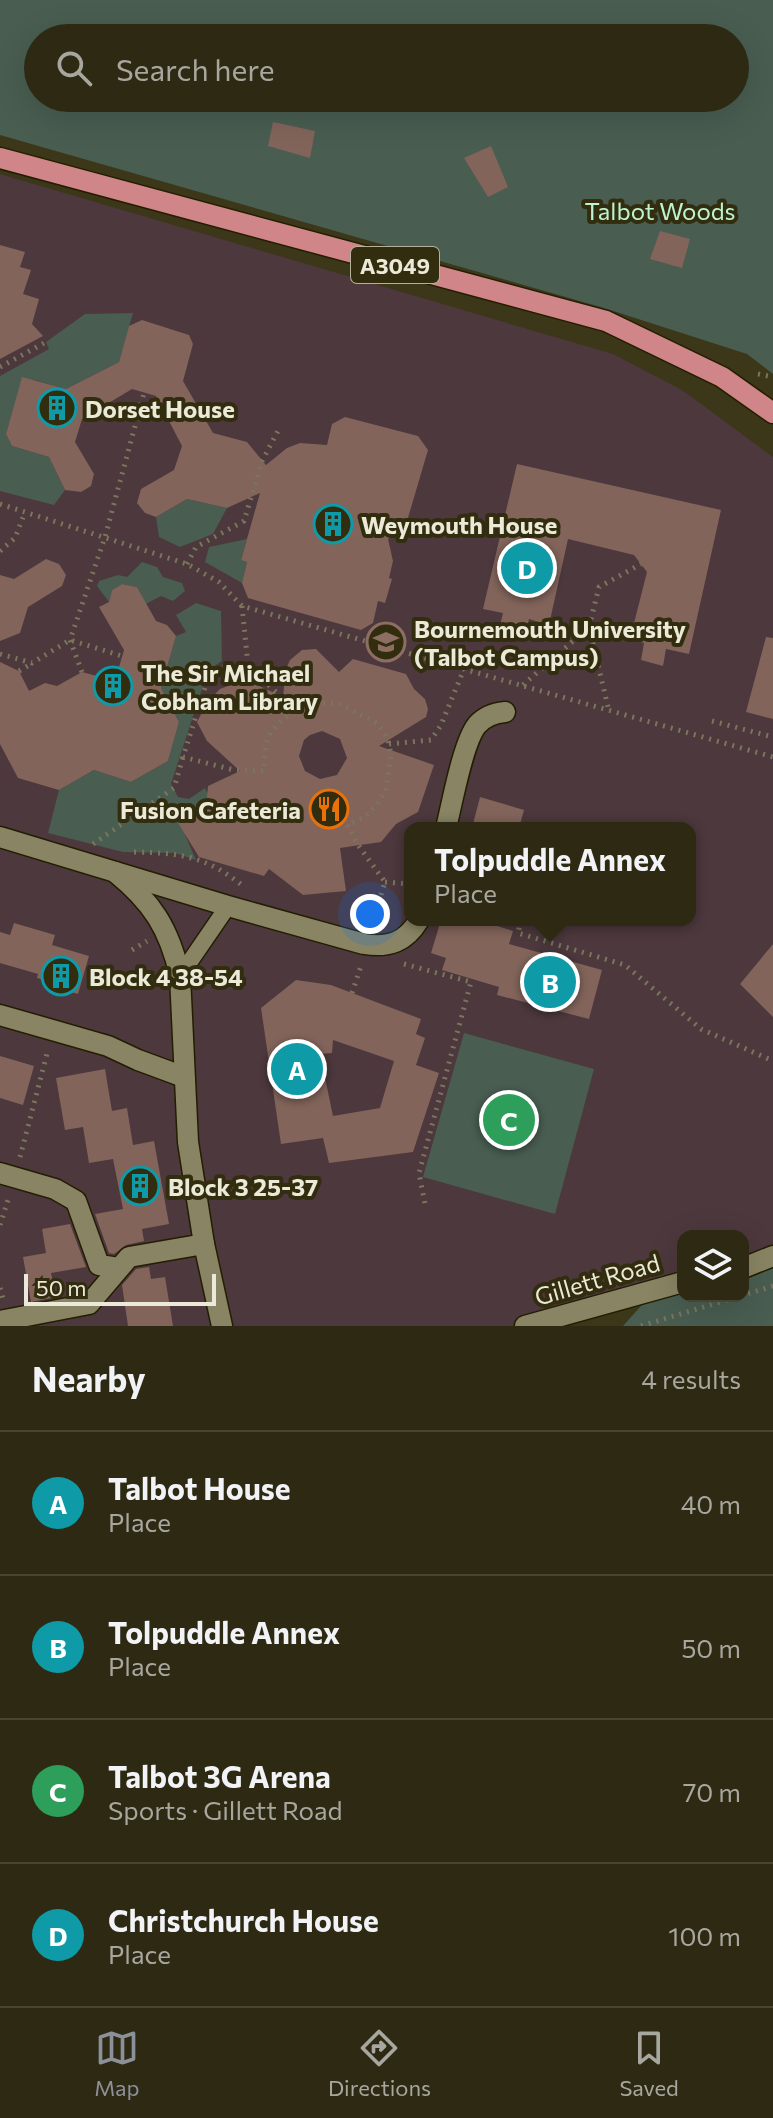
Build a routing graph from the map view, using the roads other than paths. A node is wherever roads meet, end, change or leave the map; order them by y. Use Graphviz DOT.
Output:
graph roads {
  1 [pos="0,158"];
  2 [pos="773,413"];
  3 [pos="505,712"];
  4 [pos="448,822"];
  5 [pos="0,837"];
  6 [pos="115,872"];
  7 [pos="228,906"];
  8 [pos="415,926"];
  9 [pos="180,976"];
  10 [pos="0,1015"];
  11 [pos="184,1077"];
  12 [pos="7,1175"];
  13 [pos="204,1244"];
  14 [pos="773,1256"];
  15 [pos="749,1266"];
  16 [pos="119,1268"];
  17 [pos="677,1284"];
  18 [pos="0,1321"];
  19 [pos="222,1326"];
  20 [pos="525,1326"];
  1 -- 2 [label="main road, A3049"];
  3 -- 4 [label="street"];
  5 -- 6 [label="street"];
  6 -- 7 [label="street"];
  6 -- 9 [label="street"];
  7 -- 8 [label="street"];
  7 -- 9 [label="lane"];
  9 -- 11 [label="street"];
  10 -- 11 [label="street"];
  11 -- 13 [label="street"];
  12 -- 16 [label="street"];
  13 -- 16 [label="street"];
  13 -- 19 [label="street"];
  14 -- 15 [label="street"];
  16 -- 18 [label="street"];
  17 -- 20 [label="street, Gillett Road"];
}
